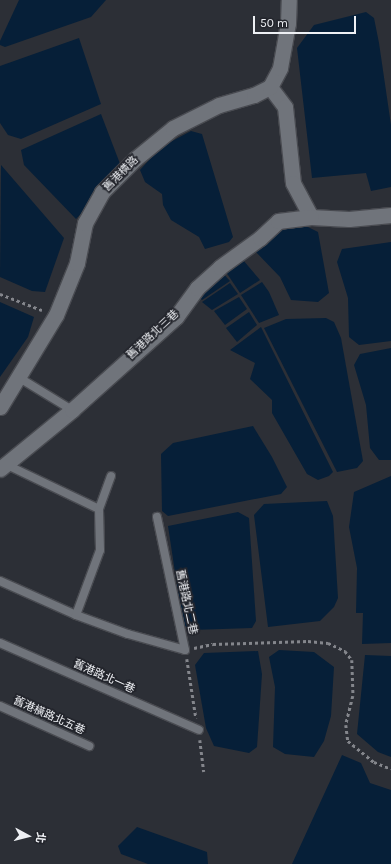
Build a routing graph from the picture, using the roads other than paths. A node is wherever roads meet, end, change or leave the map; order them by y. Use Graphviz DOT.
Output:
graph roads {
  1 [pos="289,0"];
  2 [pos="270,87"];
  3 [pos="391,215"];
  4 [pos="311,217"];
  5 [pos="18,377"];
  6 [pos="0,407"];
  7 [pos="72,410"];
  8 [pos="2,466"];
  9 [pos="111,476"];
  10 [pos="99,509"];
  11 [pos="157,517"];
  12 [pos="0,581"];
  13 [pos="76,615"];
  14 [pos="0,643"];
  15 [pos="0,706"];
  16 [pos="198,730"];
  17 [pos="89,746"];
  1 -- 2 [label="street"];
  2 -- 4 [label="street"];
  2 -- 5 [label="street, 舊港橫路"];
  3 -- 4 [label="street, 舊港路北三巷"];
  4 -- 7 [label="street, 舊港路北三巷"];
  5 -- 6 [label="street, 舊港橫路"];
  5 -- 7 [label="lane"];
  7 -- 8 [label="street, 舊港路北三巷"];
  8 -- 10 [label="lane"];
  9 -- 10 [label="lane"];
  10 -- 13 [label="lane"];
  11 -- 13 [label="lane, 舊港路北二巷"];
  12 -- 13 [label="lane, 舊港路北二巷"];
  14 -- 16 [label="lane, 舊港路北一巷"];
  15 -- 17 [label="lane, 舊港橫路北五巷"];
}
